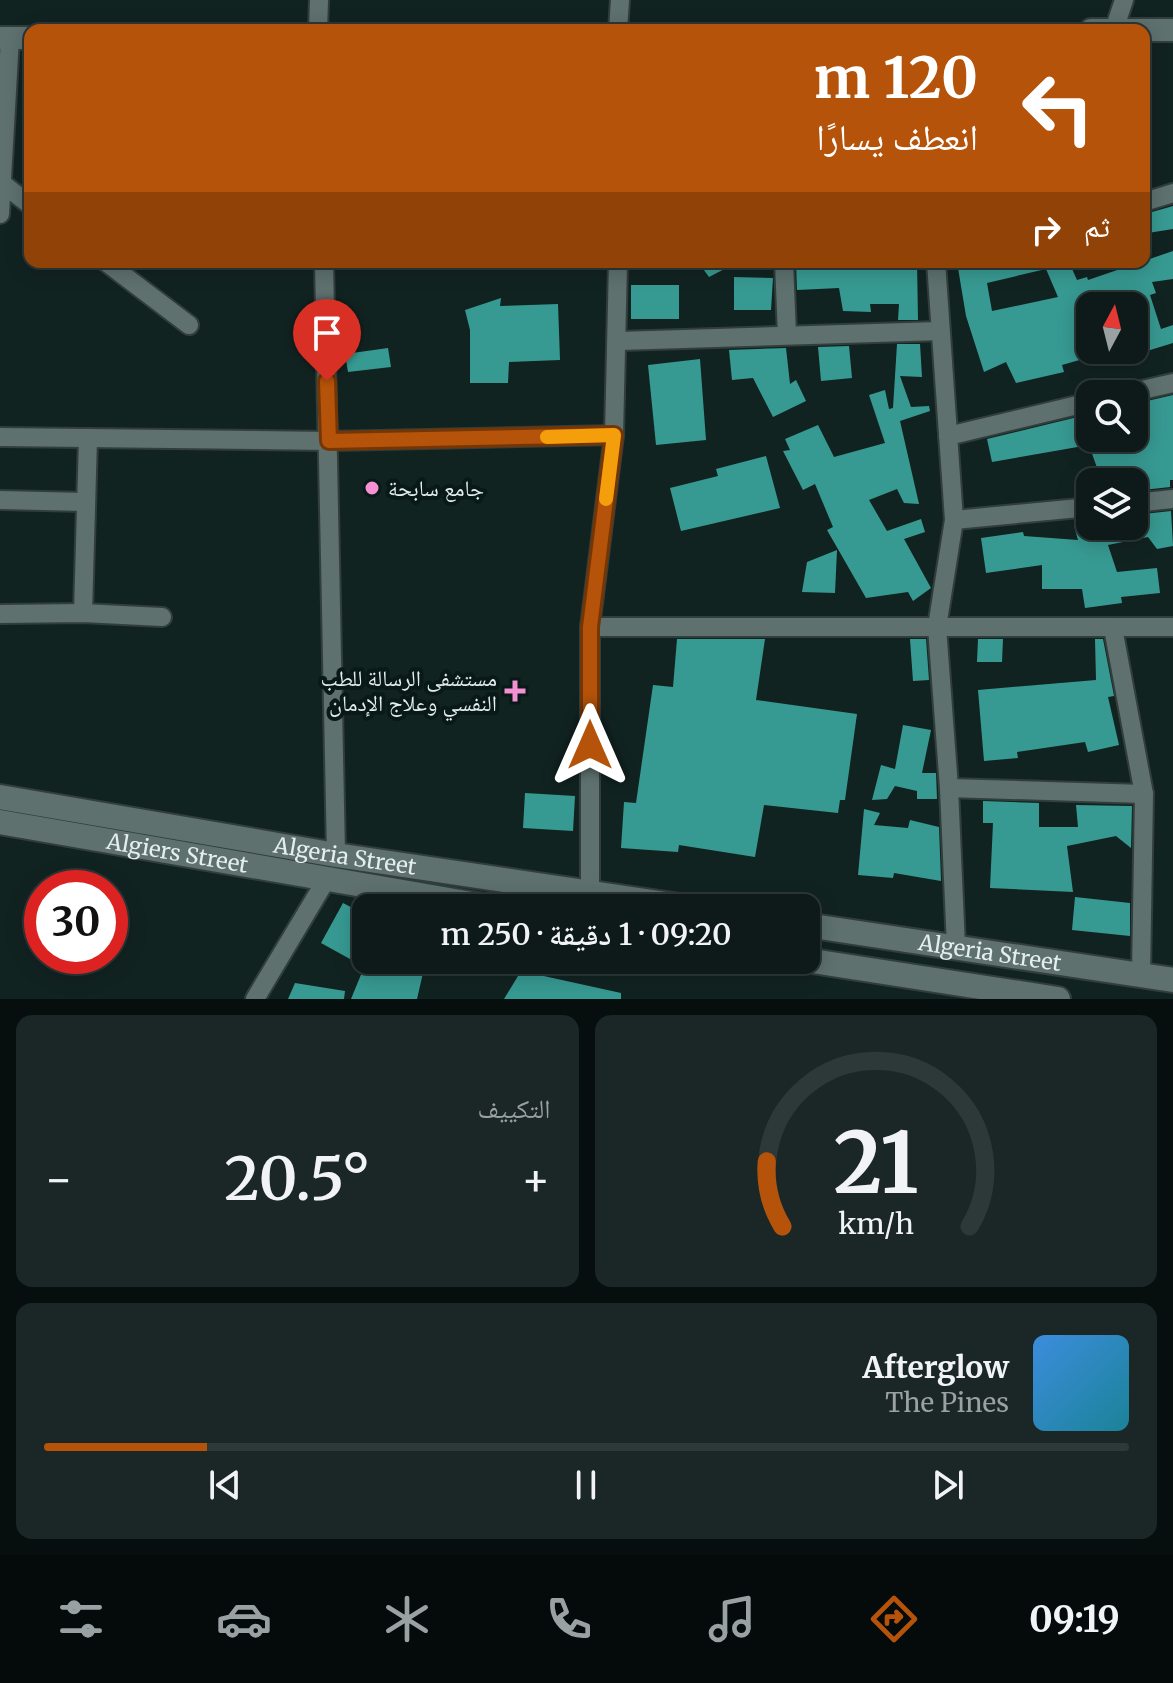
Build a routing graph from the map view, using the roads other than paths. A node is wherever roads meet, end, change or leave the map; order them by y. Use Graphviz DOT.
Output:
graph roads {
  1 [pos="319,0"];
  2 [pos="620,0"];
  3 [pos="1124,0"];
  4 [pos="318,24"];
  5 [pos="618,24"];
  6 [pos="1116,24"];
  7 [pos="1150,30"];
  8 [pos="1173,30"];
  9 [pos="13,38"];
  10 [pos="3,184"];
  11 [pos="1173,193"];
  12 [pos="24,200"];
  13 [pos="1150,200"];
  14 [pos="0,214"];
  15 [pos="114,268"];
  16 [pos="324,268"];
  17 [pos="618,268"];
  18 [pos="784,268"];
  19 [pos="936,268"];
  20 [pos="189,325"];
  21 [pos="940,331"];
  22 [pos="787,335"];
  23 [pos="619,341"];
  24 [pos="1173,383"];
  25 [pos="1148,389"];
  26 [pos="1076,405"];
  27 [pos="614,435"];
  28 [pos="948,436"];
  29 [pos="0,437"];
  30 [pos="88,438"];
  31 [pos="329,441"];
  32 [pos="1173,499"];
  33 [pos="0,500"];
  34 [pos="86,502"];
  35 [pos="1148,502"];
  36 [pos="1076,508"];
  37 [pos="954,520"];
  38 [pos="83,613"];
  39 [pos="0,614"];
  40 [pos="162,617"];
  41 [pos="590,627"];
  42 [pos="937,627"];
  43 [pos="1173,627"];
  44 [pos="1113,628"];
  45 [pos="949,788"];
  46 [pos="1144,794"];
  47 [pos="0,797"];
  48 [pos="0,822"];
  49 [pos="336,855"];
  50 [pos="326,880"];
  51 [pos="590,892"];
  52 [pos="410,894"];
  53 [pos="603,894"];
  54 [pos="820,927"];
  55 [pos="956,947"];
  56 [pos="820,962"];
  57 [pos="1141,975"];
  58 [pos="1173,980"];
  59 [pos="255,999"];
  60 [pos="1058,999"];
  1 -- 4 [label="street"];
  2 -- 5 [label="street"];
  3 -- 6 [label="street"];
  7 -- 8 [label="street"];
  9 -- 10 [label="street"];
  10 -- 12 [label="street"];
  10 -- 14 [label="street"];
  11 -- 13 [label="street"];
  15 -- 20 [label="street"];
  16 -- 31 [label="street"];
  17 -- 23 [label="street"];
  18 -- 22 [label="street"];
  19 -- 21 [label="street"];
  21 -- 22 [label="street"];
  21 -- 28 [label="street"];
  22 -- 23 [label="street"];
  23 -- 27 [label="street"];
  24 -- 25 [label="street"];
  26 -- 28 [label="street"];
  27 -- 31 [label="street"];
  27 -- 41 [label="street"];
  28 -- 37 [label="street"];
  29 -- 30 [label="street"];
  30 -- 31 [label="street"];
  30 -- 34 [label="street"];
  31 -- 49 [label="street"];
  32 -- 35 [label="street"];
  33 -- 34 [label="street"];
  34 -- 38 [label="street"];
  36 -- 37 [label="street"];
  37 -- 42 [label="street"];
  38 -- 39 [label="street"];
  38 -- 40 [label="street"];
  41 -- 42 [label="street"];
  41 -- 51 [label="street"];
  42 -- 44 [label="street"];
  42 -- 45 [label="street"];
  43 -- 44 [label="street"];
  44 -- 46 [label="street"];
  45 -- 46 [label="street"];
  45 -- 55 [label="street"];
  46 -- 57 [label="street"];
  47 -- 49 [label="main road, Algeria Street"];
  48 -- 50 [label="main road, Algiers Street"];
  49 -- 50 [label="main road"];
  49 -- 51 [label="main road, Algeria Street"];
  50 -- 52 [label="main road, Algiers Street"];
  50 -- 59 [label="street"];
  51 -- 53 [label="main road, Algeria Street"];
  54 -- 55 [label="main road, Algeria Street"];
  55 -- 57 [label="main road, Algeria Street"];
  56 -- 60 [label="main road"];
  57 -- 58 [label="main road, Algeria Street"];
}
